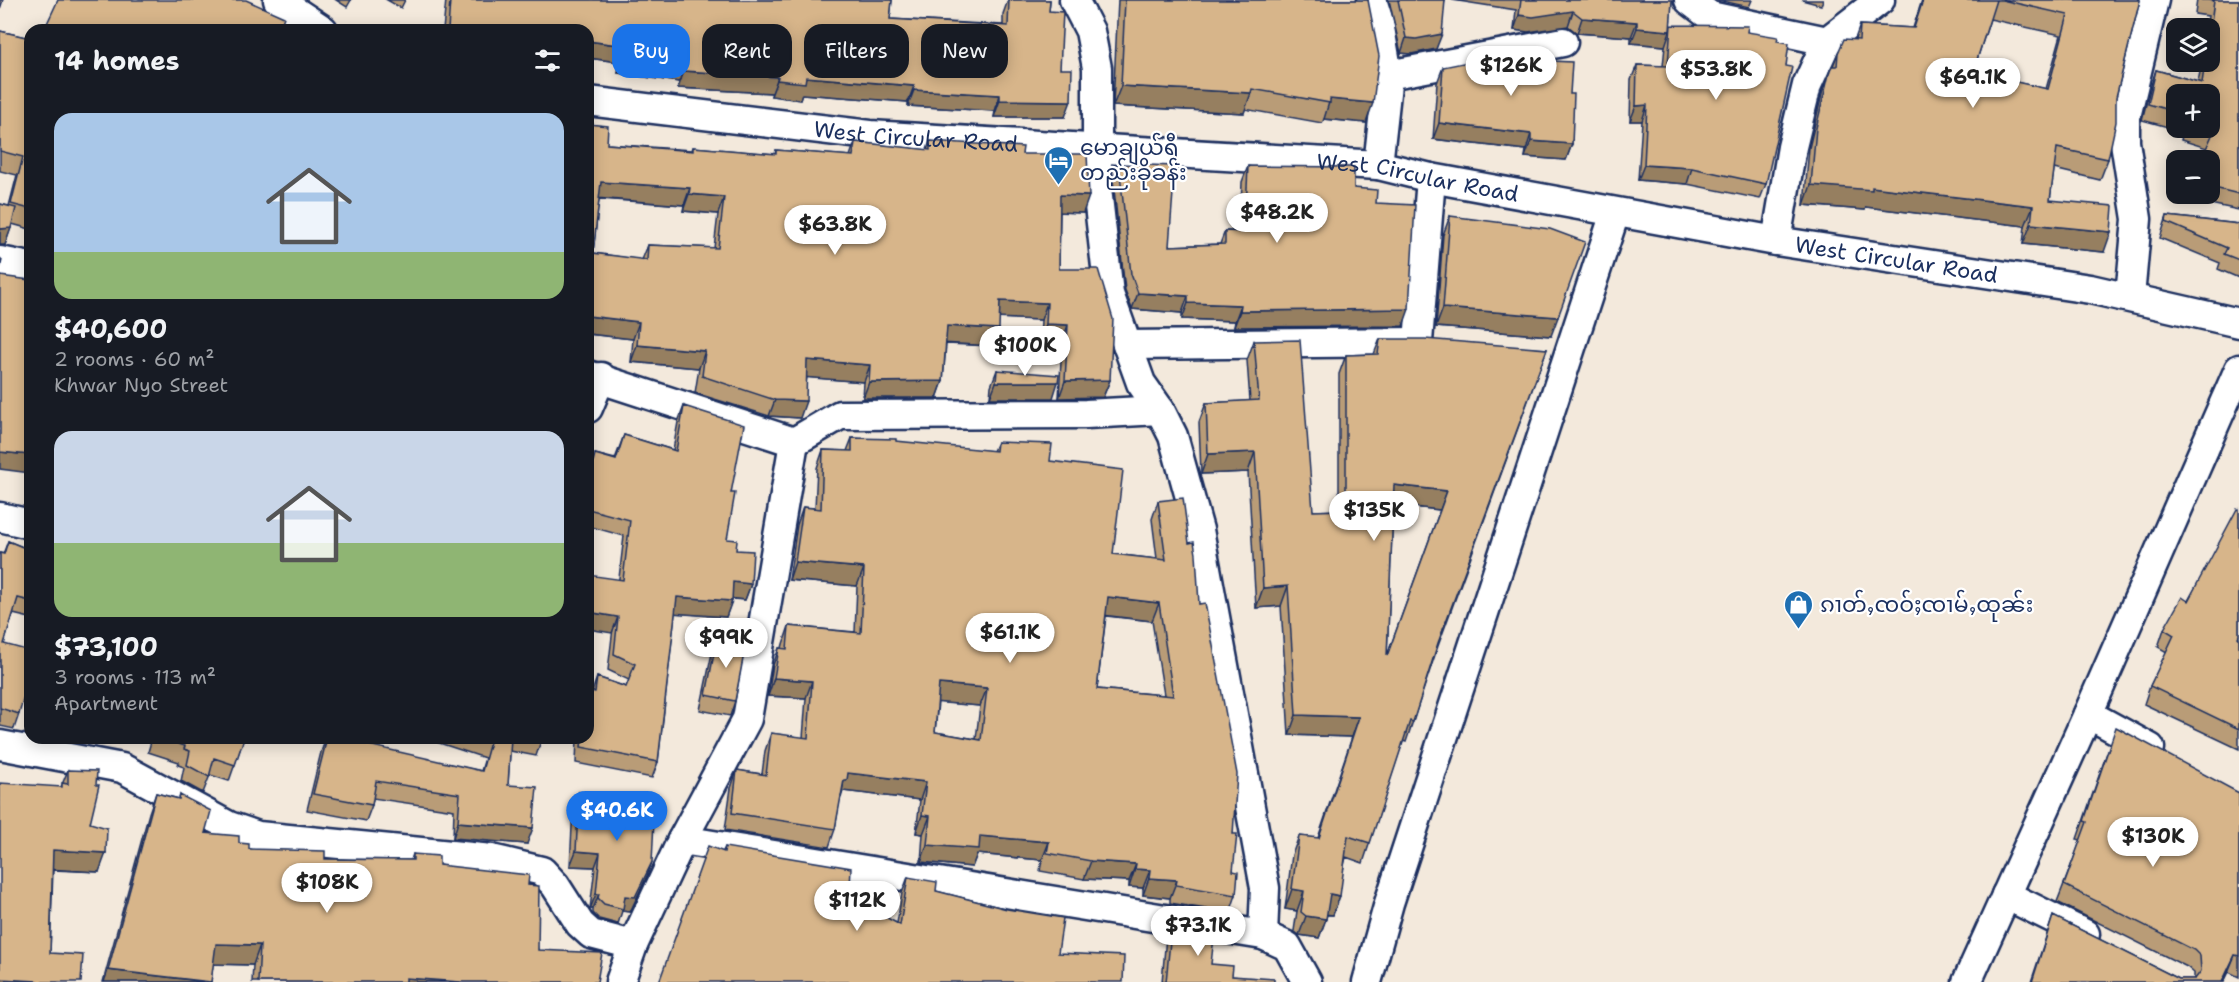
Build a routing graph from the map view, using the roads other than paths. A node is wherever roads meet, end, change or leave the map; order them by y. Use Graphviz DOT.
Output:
graph roads {
  1 [pos="278,0"];
  2 [pos="1074,0"];
  3 [pos="1372,0"];
  4 [pos="1689,0"];
  5 [pos="1880,0"];
  6 [pos="2154,0"];
  7 [pos="313,24"];
  8 [pos="1827,41"];
  9 [pos="1563,42"];
  10 [pos="1388,75"];
  11 [pos="594,102"];
  12 [pos="1095,148"];
  13 [pos="1378,165"];
  14 [pos="1431,178"];
  15 [pos="1615,213"];
  16 [pos="1776,241"];
  17 [pos="0,261"];
  18 [pos="24,266"];
  19 [pos="2130,297"];
  20 [pos="2239,324"];
  21 [pos="1127,345"];
  22 [pos="2239,369"];
  23 [pos="595,376"];
  24 [pos="1160,410"];
  25 [pos="794,442"];
  26 [pos="0,517"];
  27 [pos="24,523"];
  28 [pos="2088,714"];
  29 [pos="0,745"];
  30 [pos="2168,759"];
  31 [pos="682,840"];
  32 [pos="2006,895"];
  33 [pos="1263,935"];
  34 [pos="633,945"];
  35 [pos="2110,947"];
  36 [pos="620,982"];
  37 [pos="1307,982"];
  38 [pos="1367,982"];
  39 [pos="1967,982"];
  1 -- 7 [label="street"];
  2 -- 12 [label="street"];
  3 -- 10 [label="street"];
  4 -- 8 [label="street"];
  5 -- 8 [label="street"];
  6 -- 19 [label="street"];
  8 -- 16 [label="street"];
  9 -- 10 [label="street"];
  10 -- 13 [label="street"];
  11 -- 12 [label="street, West Circular Road"];
  12 -- 13 [label="street, West Circular Road"];
  12 -- 21 [label="street"];
  13 -- 14 [label="street, West Circular Road"];
  14 -- 15 [label="street, West Circular Road"];
  14 -- 21 [label="street"];
  15 -- 16 [label="street, West Circular Road"];
  15 -- 38 [label="street"];
  16 -- 19 [label="street, West Circular Road"];
  17 -- 18 [label="street"];
  19 -- 20 [label="street, West Circular Road"];
  21 -- 24 [label="street"];
  22 -- 28 [label="street"];
  23 -- 25 [label="street"];
  24 -- 25 [label="street"];
  24 -- 33 [label="street"];
  25 -- 31 [label="street"];
  26 -- 27 [label="street"];
  28 -- 30 [label="street"];
  28 -- 32 [label="street"];
  29 -- 34 [label="street"];
  31 -- 33 [label="street"];
  31 -- 34 [label="street"];
  32 -- 35 [label="street"];
  32 -- 39 [label="street"];
  33 -- 37 [label="street"];
  34 -- 36 [label="street"];
}
